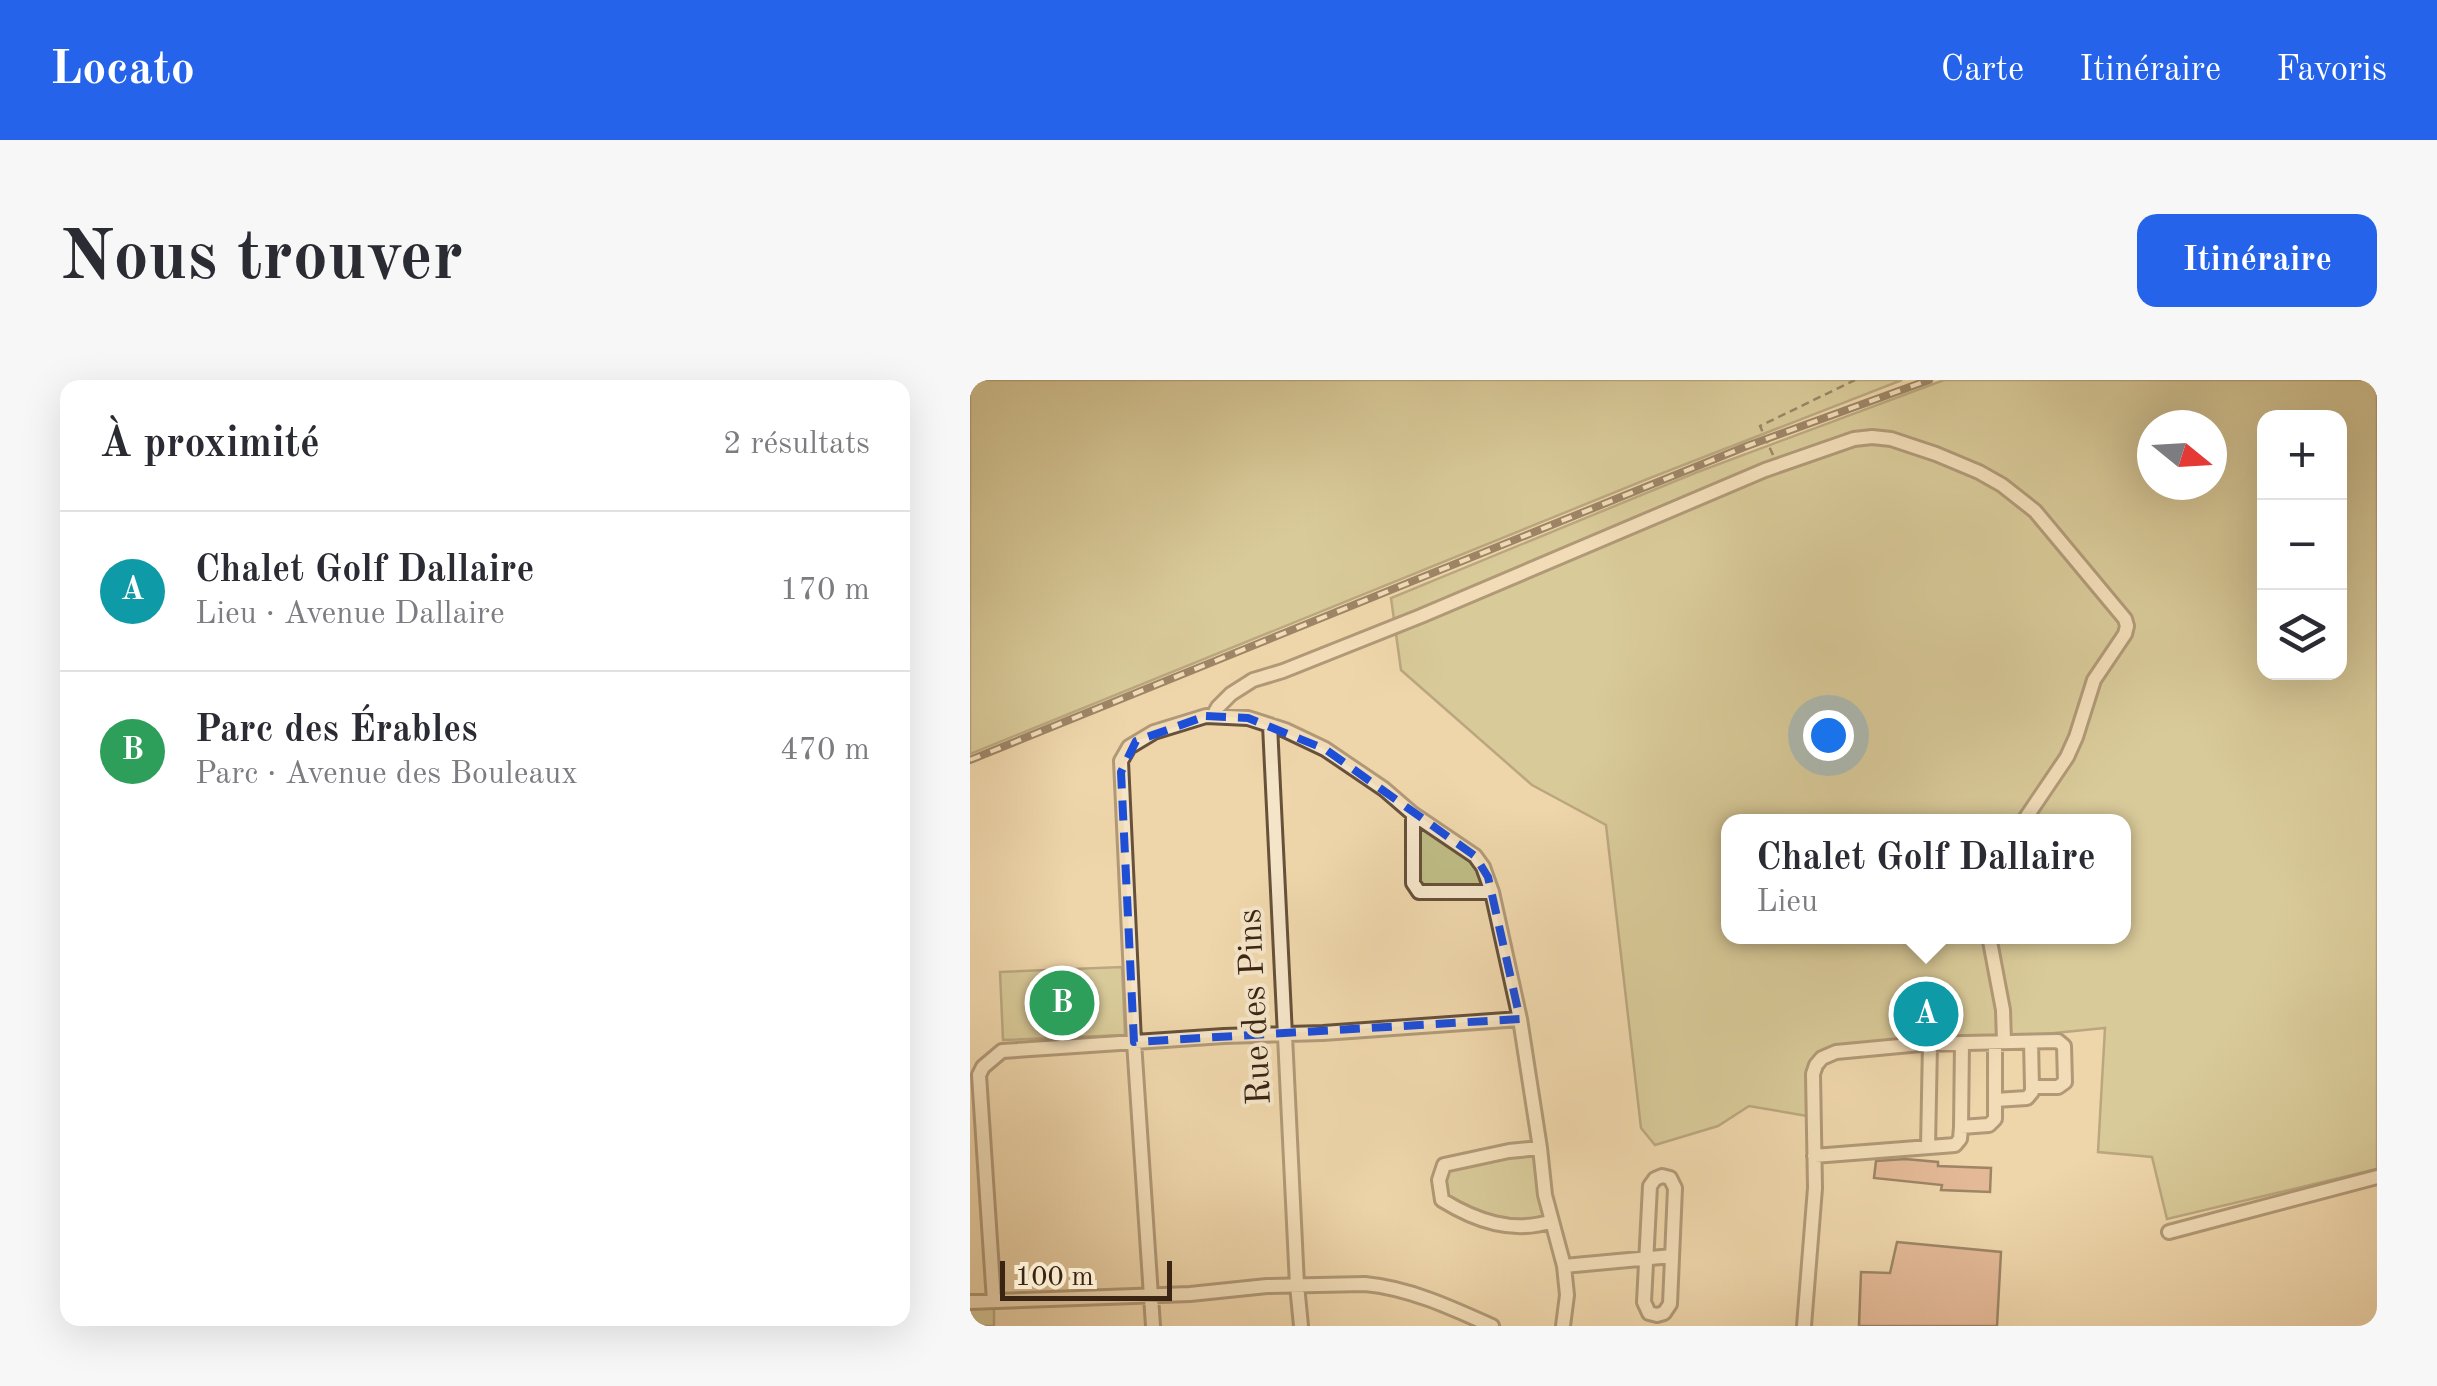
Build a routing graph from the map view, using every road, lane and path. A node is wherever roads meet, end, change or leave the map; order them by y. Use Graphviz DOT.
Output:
graph roads {
  1 [pos="1854,380"];
  2 [pos="1778,466"];
  3 [pos="1213,716"];
  4 [pos="1270,726"];
  5 [pos="1413,814"];
  6 [pos="2028,814"];
  7 [pos="1492,892"];
  8 [pos="1991,944"];
  9 [pos="1520,1019"];
  10 [pos="1285,1034"];
  11 [pos="1134,1042"];
  12 [pos="1999,1042"];
  13 [pos="2031,1042"];
  14 [pos="1962,1043"];
  15 [pos="1925,1044"];
  16 [pos="2032,1086"];
  17 [pos="1995,1100"];
  18 [pos="1961,1128"];
  19 [pos="1928,1147"];
  20 [pos="1540,1148"];
  21 [pos="1814,1156"];
  22 [pos="2377,1177"];
  23 [pos="1552,1221"];
  24 [pos="2169,1232"];
  25 [pos="1672,1256"];
  26 [pos="1646,1258"];
  27 [pos="1564,1266"];
  28 [pos="1297,1285"];
  29 [pos="1151,1296"];
  30 [pos="994,1301"];
  31 [pos="970,1302"];
  32 [pos="1153,1326"];
  33 [pos="1302,1326"];
  34 [pos="1492,1326"];
  35 [pos="1564,1326"];
  36 [pos="1804,1326"];
  1 -- 2 [label="path"];
  2 -- 3 [label="street"];
  2 -- 6 [label="street"];
  3 -- 4 [label="street"];
  3 -- 11 [label="street"];
  4 -- 5 [label="street"];
  4 -- 10 [label="street, Rue des Pins"];
  5 -- 7 [label="street"];
  5 -- 7 [label="street"];
  7 -- 9 [label="street"];
  8 -- 12 [label="street"];
  9 -- 10 [label="street"];
  9 -- 20 [label="street"];
  10 -- 11 [label="street"];
  10 -- 28 [label="street, Rue des Pins"];
  11 -- 29 [label="street"];
  11 -- 30 [label="street"];
  12 -- 13 [label="street"];
  12 -- 14 [label="street"];
  12 -- 17 [label="street"];
  13 -- 16 [label="street"];
  13 -- 16 [label="street"];
  14 -- 15 [label="street"];
  14 -- 18 [label="street"];
  15 -- 19 [label="street"];
  15 -- 21 [label="street"];
  16 -- 17 [label="street"];
  17 -- 18 [label="street"];
  18 -- 19 [label="street"];
  19 -- 21 [label="street"];
  20 -- 23 [label="street"];
  20 -- 23 [label="street"];
  21 -- 36 [label="street"];
  22 -- 24 [label="street"];
  23 -- 27 [label="street"];
  25 -- 26 [label="street"];
  25 -- 26 [label="street"];
  25 -- 26 [label="street"];
  26 -- 27 [label="street"];
  27 -- 35 [label="street"];
  28 -- 29 [label="street"];
  28 -- 33 [label="street, Rue des Pins"];
  28 -- 34 [label="street"];
  29 -- 30 [label="street"];
  29 -- 32 [label="street"];
  30 -- 31 [label="street"];
}
